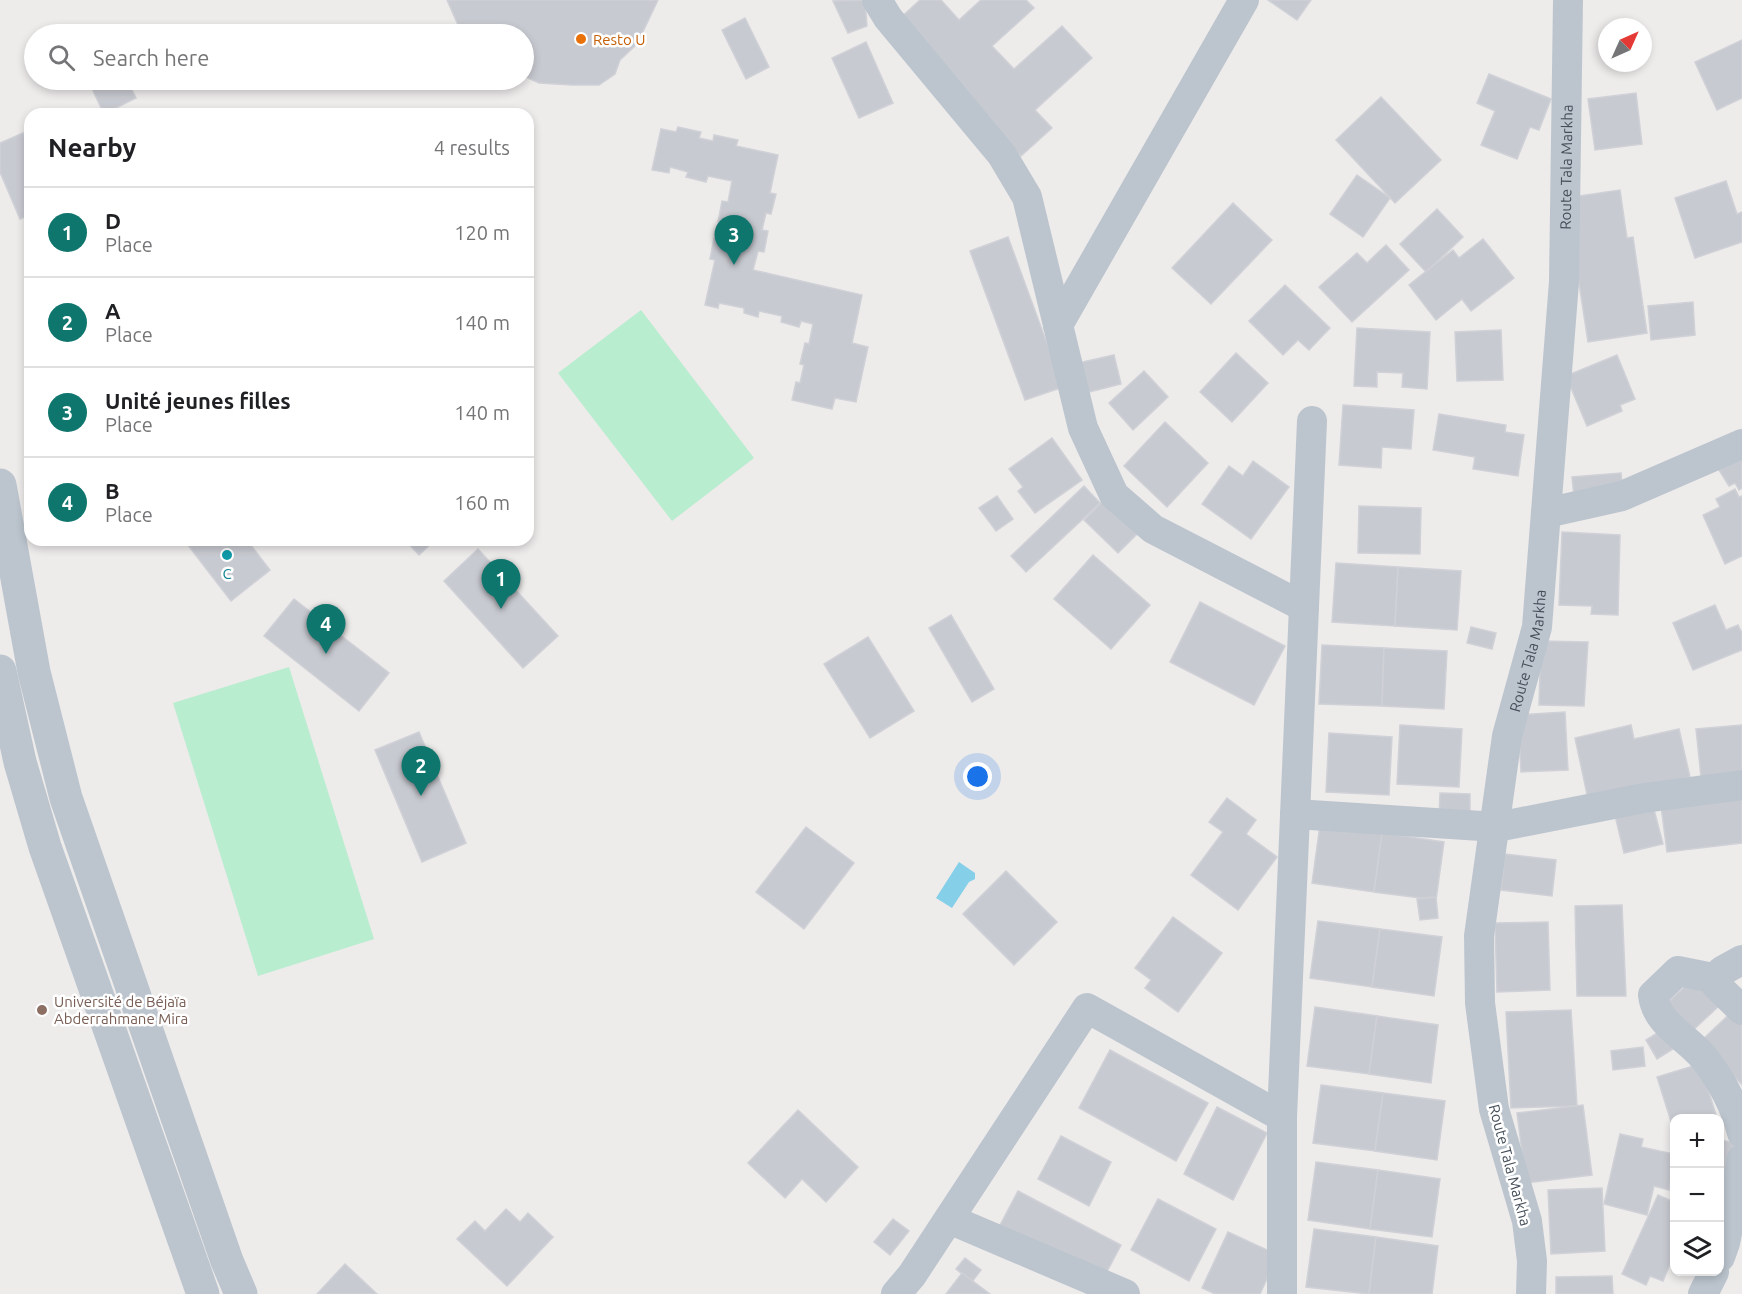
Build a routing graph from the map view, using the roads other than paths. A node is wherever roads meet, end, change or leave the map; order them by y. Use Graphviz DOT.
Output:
graph roads {
  1 [pos="877,0"];
  2 [pos="1244,0"];
  3 [pos="1572,1"];
  4 [pos="1058,325"];
  5 [pos="1312,421"];
  6 [pos="1742,444"];
  7 [pos="0,485"];
  8 [pos="1546,513"];
  9 [pos="1304,607"];
  10 [pos="0,671"];
  11 [pos="1742,785"];
  12 [pos="1295,814"];
  13 [pos="1497,826"];
  14 [pos="1742,960"];
  15 [pos="1718,979"];
  16 [pos="1742,1010"];
  17 [pos="1282,1116"];
  18 [pos="1742,1133"];
  19 [pos="1742,1159"];
  20 [pos="949,1219"];
  21 [pos="1724,1245"];
  22 [pos="1712,1276"];
  23 [pos="902,1292"];
  24 [pos="203,1294"];
  25 [pos="241,1294"];
  26 [pos="1125,1294"];
  27 [pos="1282,1294"];
  28 [pos="1531,1294"];
  29 [pos="1703,1294"];
  1 -- 4 [label="street"];
  2 -- 4 [label="street"];
  3 -- 8 [label="street, Route Tala Markha"];
  4 -- 9 [label="street"];
  5 -- 9 [label="street"];
  6 -- 8 [label="street"];
  7 -- 25 [label="street"];
  8 -- 13 [label="street, Route Tala Markha"];
  9 -- 12 [label="street"];
  10 -- 24 [label="street"];
  11 -- 13 [label="street"];
  12 -- 13 [label="street"];
  12 -- 17 [label="street"];
  13 -- 28 [label="street, Route Tala Markha"];
  14 -- 15 [label="street"];
  15 -- 16 [label="street"];
  15 -- 18 [label="street"];
  17 -- 20 [label="street"];
  17 -- 27 [label="street"];
  19 -- 21 [label="street"];
  20 -- 23 [label="street"];
  20 -- 26 [label="street"];
  22 -- 29 [label="street"];
}
